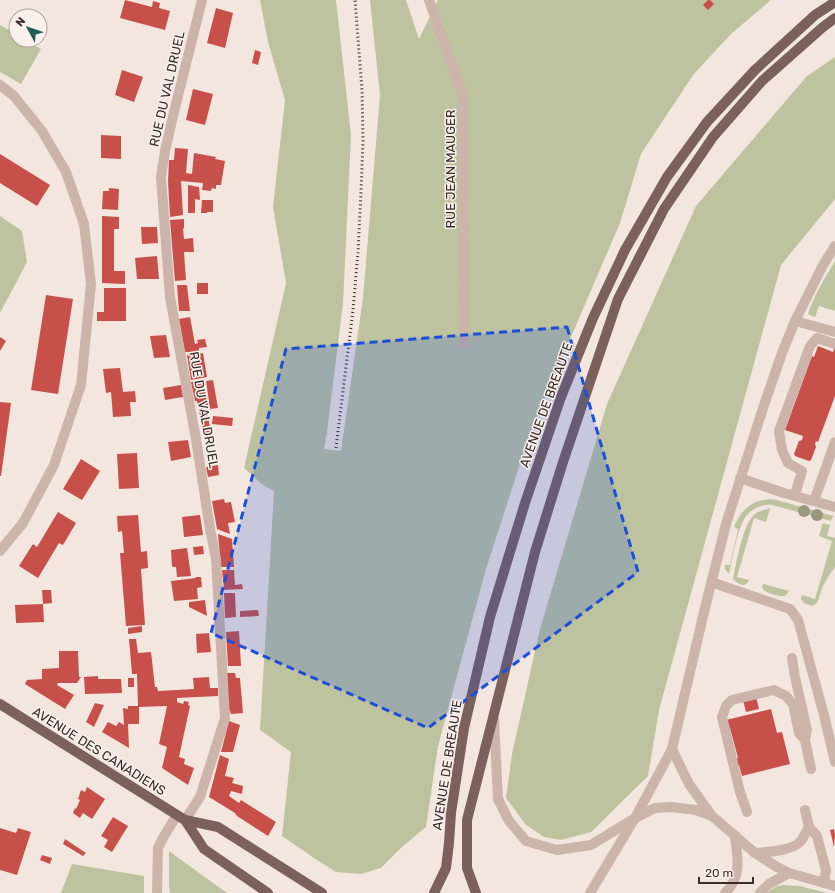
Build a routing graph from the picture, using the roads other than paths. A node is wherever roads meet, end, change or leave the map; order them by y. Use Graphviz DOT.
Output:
graph roads {
  1 [pos="202,0"];
  2 [pos="430,0"];
  3 [pos="835,2"];
  4 [pos="835,18"];
  5 [pos="0,86"];
  6 [pos="835,246"];
  7 [pos="795,321"];
  8 [pos="835,332"];
  9 [pos="464,343"];
  10 [pos="835,344"];
  11 [pos="835,442"];
  12 [pos="740,478"];
  13 [pos="795,496"];
  14 [pos="814,501"];
  15 [pos="835,507"];
  16 [pos="0,551"];
  17 [pos="712,582"];
  18 [pos="792,658"];
  19 [pos="0,704"];
  20 [pos="494,713"];
  21 [pos="805,740"];
  22 [pos="672,749"];
  23 [pos="835,762"];
  24 [pos="811,769"];
  25 [pos="805,810"];
  26 [pos="747,812"];
  27 [pos="712,816"];
  28 [pos="181,818"];
  29 [pos="635,818"];
  30 [pos="809,827"];
  31 [pos="735,835"];
  32 [pos="755,853"];
  33 [pos="789,873"];
  34 [pos="831,884"];
  35 [pos="157,893"];
  36 [pos="268,893"];
  37 [pos="322,893"];
  38 [pos="434,893"];
  39 [pos="476,893"];
  40 [pos="590,893"];
  41 [pos="725,893"];
  42 [pos="760,893"];
  1 -- 28 [label="street, RUE DU VAL DRUEL"];
  2 -- 9 [label="street, RUE JEAN MAUGER"];
  3 -- 38 [label="main road, AVENUE DE BREAUTE"];
  4 -- 20 [label="main road"];
  5 -- 16 [label="street"];
  6 -- 7 [label="street"];
  7 -- 8 [label="street"];
  7 -- 12 [label="street"];
  10 -- 13 [label="street"];
  11 -- 14 [label="street"];
  12 -- 13 [label="street"];
  12 -- 17 [label="street"];
  13 -- 14 [label="street"];
  14 -- 15 [label="street"];
  17 -- 22 [label="street"];
  17 -- 23 [label="street"];
  18 -- 21 [label="street"];
  19 -- 28 [label="main road, AVENUE DES CANADIENS"];
  20 -- 29 [label="street"];
  20 -- 39 [label="main road"];
  21 -- 24 [label="street"];
  21 -- 26 [label="street"];
  22 -- 27 [label="street"];
  22 -- 29 [label="street"];
  25 -- 30 [label="street"];
  27 -- 29 [label="street"];
  27 -- 31 [label="street"];
  28 -- 35 [label="street, RUE DU VAL DRUEL"];
  28 -- 36 [label="main road, AVENUE DES CANADIENS"];
  28 -- 37 [label="main road, AVENUE DES CANADIENS"];
  29 -- 40 [label="street"];
  30 -- 32 [label="street"];
  30 -- 34 [label="street"];
  31 -- 32 [label="street"];
  31 -- 41 [label="street"];
  32 -- 33 [label="street"];
  33 -- 34 [label="street"];
  33 -- 42 [label="street"];
}
